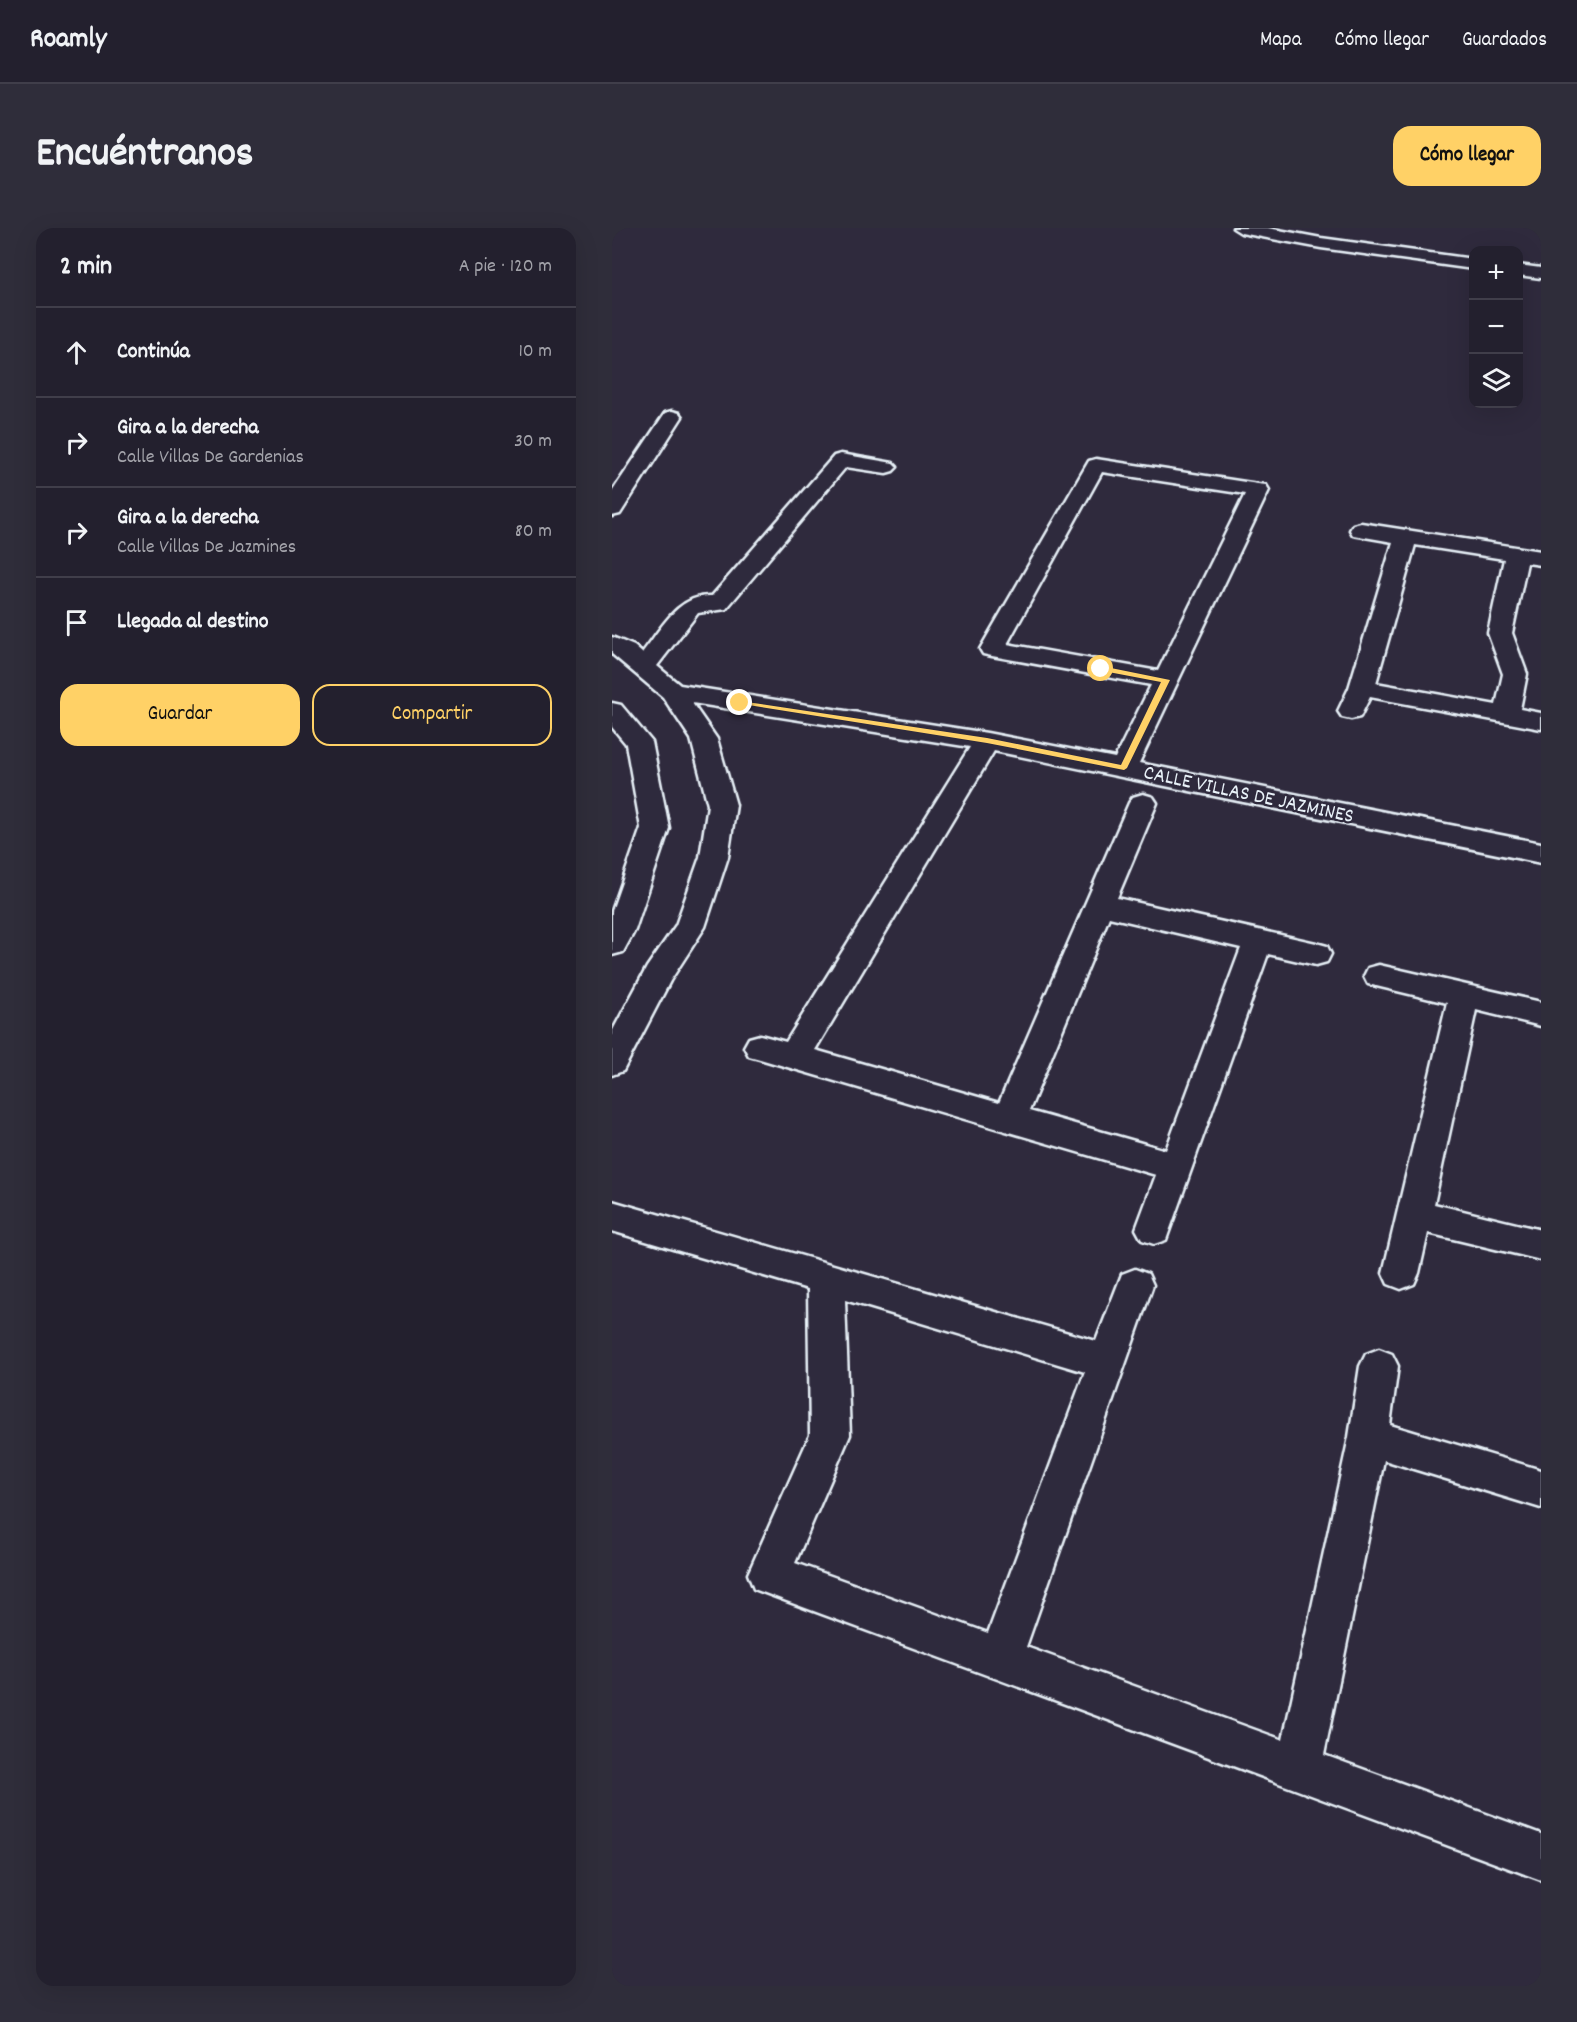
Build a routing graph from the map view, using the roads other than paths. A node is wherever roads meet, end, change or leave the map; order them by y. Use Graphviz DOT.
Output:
graph roads {
  1 [pos="1241,228"];
  2 [pos="1295,228"];
  3 [pos="1469,252"];
  4 [pos="1523,260"];
  5 [pos="1541,262"];
  6 [pos="1469,263"];
  7 [pos="1523,271"];
  8 [pos="1541,273"];
  9 [pos="672,417"];
  10 [pos="886,468"];
  11 [pos="612,509"];
  12 [pos="1361,530"];
  13 [pos="1406,537"];
  14 [pos="1517,554"];
  15 [pos="1541,558"];
  16 [pos="612,644"];
  17 [pos="643,667"];
  18 [pos="1166,680"];
  19 [pos="1362,688"];
  20 [pos="672,692"];
  21 [pos="612,711"];
  22 [pos="1351,711"];
  23 [pos="1506,715"];
  24 [pos="1541,721"];
  25 [pos="987,741"];
  26 [pos="1124,768"];
  27 [pos="1143,803"];
  28 [pos="1541,853"];
  29 [pos="1100,905"];
  30 [pos="1258,941"];
  31 [pos="612,944"];
  32 [pos="1316,954"];
  33 [pos="1379,976"];
  34 [pos="1464,996"];
  35 [pos="1541,1014"];
  36 [pos="760,1047"];
  37 [pos="795,1057"];
  38 [pos="612,1062"];
  39 [pos="1009,1119"];
  40 [pos="1176,1167"];
  41 [pos="1416,1215"];
  42 [pos="612,1216"];
  43 [pos="1154,1229"];
  44 [pos="1541,1245"];
  45 [pos="1401,1273"];
  46 [pos="826,1279"];
  47 [pos="1135,1285"];
  48 [pos="1107,1361"];
  49 [pos="1379,1365"];
  50 [pos="1369,1437"];
  51 [pos="1541,1489"];
  52 [pos="1000,1659"];
  53 [pos="1299,1768"];
  54 [pos="1541,1857"];
  1 -- 6 [label="street"];
  2 -- 3 [label="street"];
  4 -- 5 [label="street"];
  7 -- 8 [label="street"];
  9 -- 11 [label="street"];
  10 -- 17 [label="street"];
  12 -- 13 [label="street"];
  13 -- 14 [label="street"];
  13 -- 19 [label="street"];
  14 -- 15 [label="street"];
  14 -- 23 [label="street"];
  16 -- 17 [label="street"];
  17 -- 20 [label="street"];
  18 -- 18 [label="street"];
  18 -- 26 [label="street"];
  19 -- 22 [label="street"];
  19 -- 23 [label="street"];
  20 -- 25 [label="street, CALLE VILLAS DE JAZMINES"];
  20 -- 38 [label="street"];
  21 -- 31 [label="street"];
  23 -- 24 [label="street"];
  25 -- 26 [label="street, CALLE VILLAS DE JAZMINES"];
  25 -- 37 [label="street"];
  26 -- 28 [label="street, CALLE VILLAS DE JAZMINES"];
  27 -- 29 [label="street"];
  29 -- 30 [label="street"];
  29 -- 39 [label="street"];
  30 -- 32 [label="street"];
  30 -- 40 [label="street"];
  33 -- 34 [label="street"];
  34 -- 35 [label="street"];
  34 -- 41 [label="street"];
  36 -- 37 [label="street"];
  37 -- 39 [label="street"];
  39 -- 40 [label="street"];
  40 -- 43 [label="street"];
  41 -- 44 [label="street"];
  41 -- 45 [label="street"];
  42 -- 46 [label="street"];
  46 -- 48 [label="street"];
  46 -- 52 [label="street"];
  47 -- 48 [label="street"];
  48 -- 52 [label="street"];
  49 -- 50 [label="street"];
  50 -- 51 [label="street"];
  50 -- 53 [label="street"];
  52 -- 53 [label="street"];
  53 -- 54 [label="street"];
}
